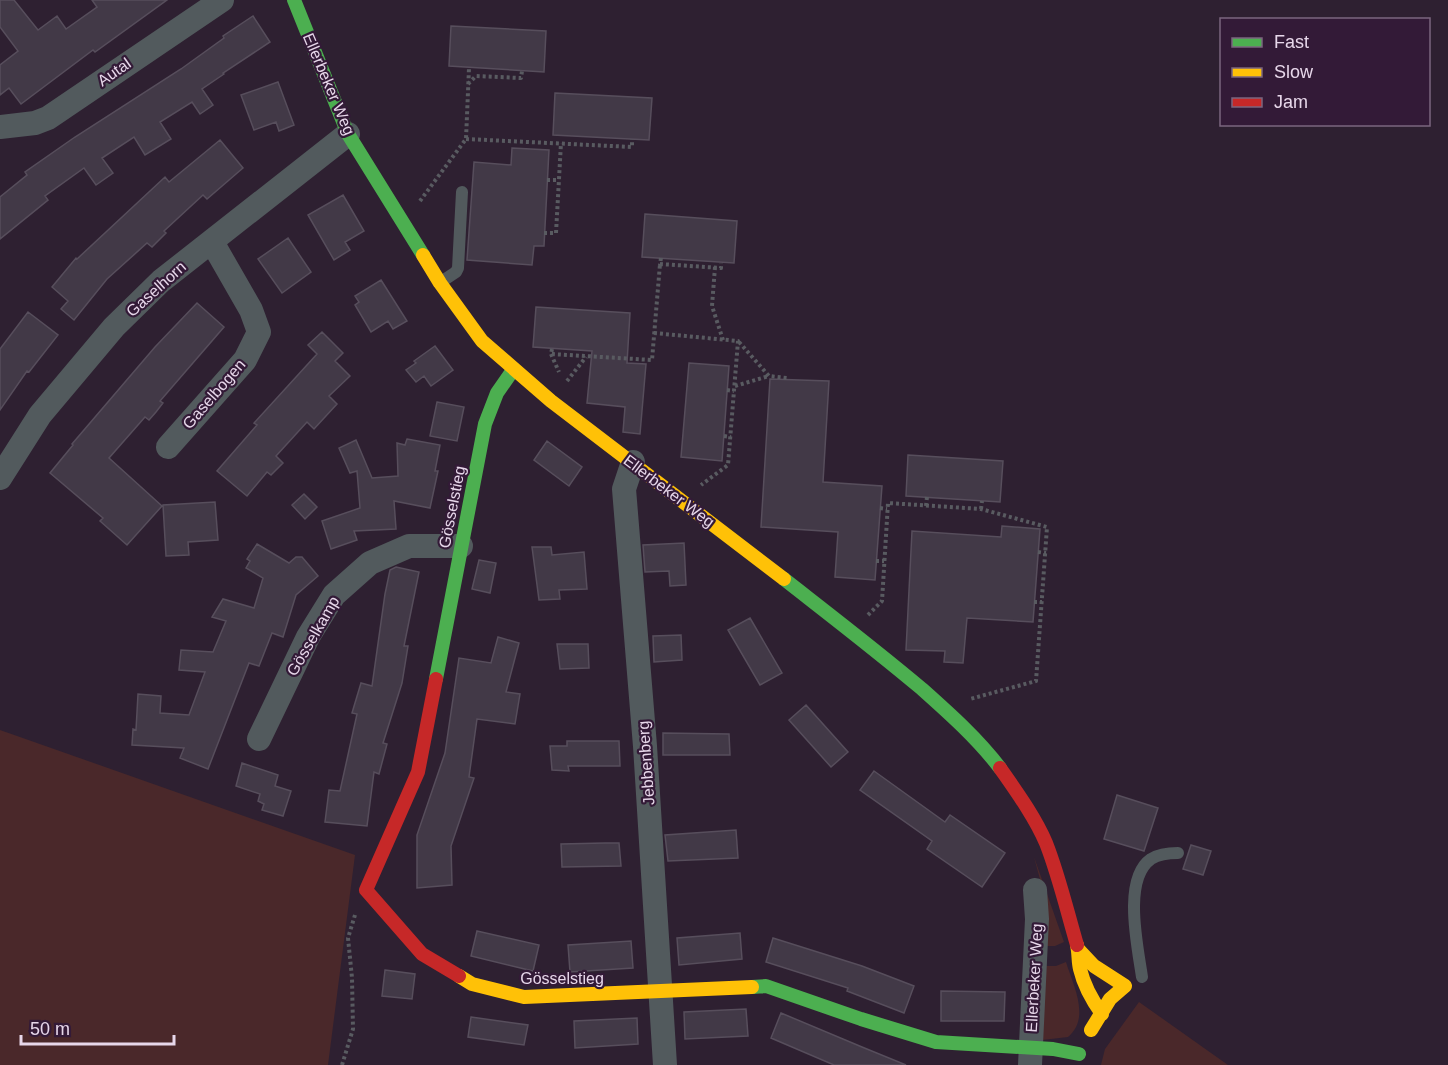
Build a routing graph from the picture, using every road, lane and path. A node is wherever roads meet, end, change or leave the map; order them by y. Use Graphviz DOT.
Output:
graph roads {
  1 [pos="222,0"];
  2 [pos="294,0"];
  3 [pos="469,68"];
  4 [pos="522,71"];
  5 [pos="468,84"];
  6 [pos="0,127"];
  7 [pos="348,134"];
  8 [pos="579,136"];
  9 [pos="466,139"];
  10 [pos="632,139"];
  11 [pos="561,143"];
  12 [pos="579,144"];
  13 [pos="548,180"];
  14 [pos="559,180"];
  15 [pos="462,192"];
  16 [pos="418,204"];
  17 [pos="544,233"];
  18 [pos="212,242"];
  19 [pos="721,263"];
  20 [pos="715,267"];
  21 [pos="440,283"];
  22 [pos="654,333"];
  23 [pos="723,340"];
  24 [pos="738,341"];
  25 [pos="552,349"];
  26 [pos="587,356"];
  27 [pos="513,370"];
  28 [pos="769,376"];
  29 [pos="787,378"];
  30 [pos="564,385"];
  31 [pos="734,388"];
  32 [pos="728,390"];
  33 [pos="724,436"];
  34 [pos="731,437"];
  35 [pos="168,447"];
  36 [pos="633,462"];
  37 [pos="0,478"];
  38 [pos="700,485"];
  39 [pos="927,497"];
  40 [pos="982,501"];
  41 [pos="926,506"];
  42 [pos="880,508"];
  43 [pos="887,509"];
  44 [pos="981,509"];
  45 [pos="461,546"];
  46 [pos="1038,552"];
  47 [pos="1046,553"];
  48 [pos="876,561"];
  49 [pos="884,561"];
  50 [pos="1034,602"];
  51 [pos="1042,602"];
  52 [pos="863,621"];
  53 [pos="967,699"];
  54 [pos="259,739"];
  55 [pos="1178,853"];
  56 [pos="366,890"];
  57 [pos="1035,890"];
  58 [pos="1078,949"];
  59 [pos="1142,977"];
  60 [pos="662,992"];
  61 [pos="1102,1014"];
  62 [pos="1031,1056"];
  63 [pos="1078,1059"];
  64 [pos="342,1065"];
  65 [pos="665,1065"];
  1 -- 6 [label="street, Autal"];
  2 -- 7 [label="street, Ellerbeker Weg"];
  3 -- 5 [label="path"];
  4 -- 5 [label="path"];
  5 -- 9 [label="path"];
  7 -- 18 [label="street, Gaselhorn"];
  7 -- 21 [label="street, Ellerbeker Weg"];
  8 -- 12 [label="path"];
  9 -- 11 [label="path"];
  9 -- 16 [label="path"];
  10 -- 12 [label="path"];
  11 -- 12 [label="path"];
  11 -- 14 [label="path"];
  13 -- 14 [label="path"];
  14 -- 17 [label="path"];
  15 -- 21 [label="lane"];
  18 -- 35 [label="street, Gaselbogen"];
  18 -- 37 [label="street, Gaselhorn"];
  19 -- 20 [label="path"];
  20 -- 22 [label="path"];
  20 -- 23 [label="path"];
  21 -- 27 [label="street, Ellerbeker Weg"];
  22 -- 23 [label="path"];
  22 -- 26 [label="path"];
  23 -- 24 [label="path"];
  24 -- 28 [label="path"];
  24 -- 31 [label="path"];
  25 -- 26 [label="path"];
  26 -- 30 [label="path"];
  27 -- 36 [label="street, Ellerbeker Weg"];
  27 -- 45 [label="street, Gösselstieg"];
  28 -- 29 [label="path"];
  28 -- 31 [label="path"];
  31 -- 32 [label="path"];
  31 -- 34 [label="path"];
  33 -- 34 [label="path"];
  34 -- 38 [label="path"];
  36 -- 58 [label="street, Ellerbeker Weg"];
  36 -- 60 [label="street, Jebbenberg"];
  39 -- 41 [label="path"];
  40 -- 44 [label="path"];
  41 -- 43 [label="path"];
  41 -- 44 [label="path"];
  42 -- 43 [label="path"];
  43 -- 49 [label="path"];
  44 -- 47 [label="path"];
  45 -- 54 [label="street, Gösselkamp"];
  45 -- 56 [label="street, Gösselstieg"];
  46 -- 47 [label="path"];
  47 -- 51 [label="path"];
  48 -- 49 [label="path"];
  49 -- 52 [label="path"];
  50 -- 51 [label="path"];
  51 -- 53 [label="path"];
  55 -- 59 [label="lane"];
  56 -- 60 [label="street, Gösselstieg"];
  56 -- 64 [label="path"];
  57 -- 62 [label="street, Ellerbeker Weg"];
  58 -- 61 [label="street, Ellerbeker Weg"];
  58 -- 61 [label="street"];
  60 -- 62 [label="street, Gösselstieg"];
  60 -- 65 [label="street, Jebbenberg"];
  61 -- 63 [label="street"];
  62 -- 63 [label="street, Gösselstieg"];
}
